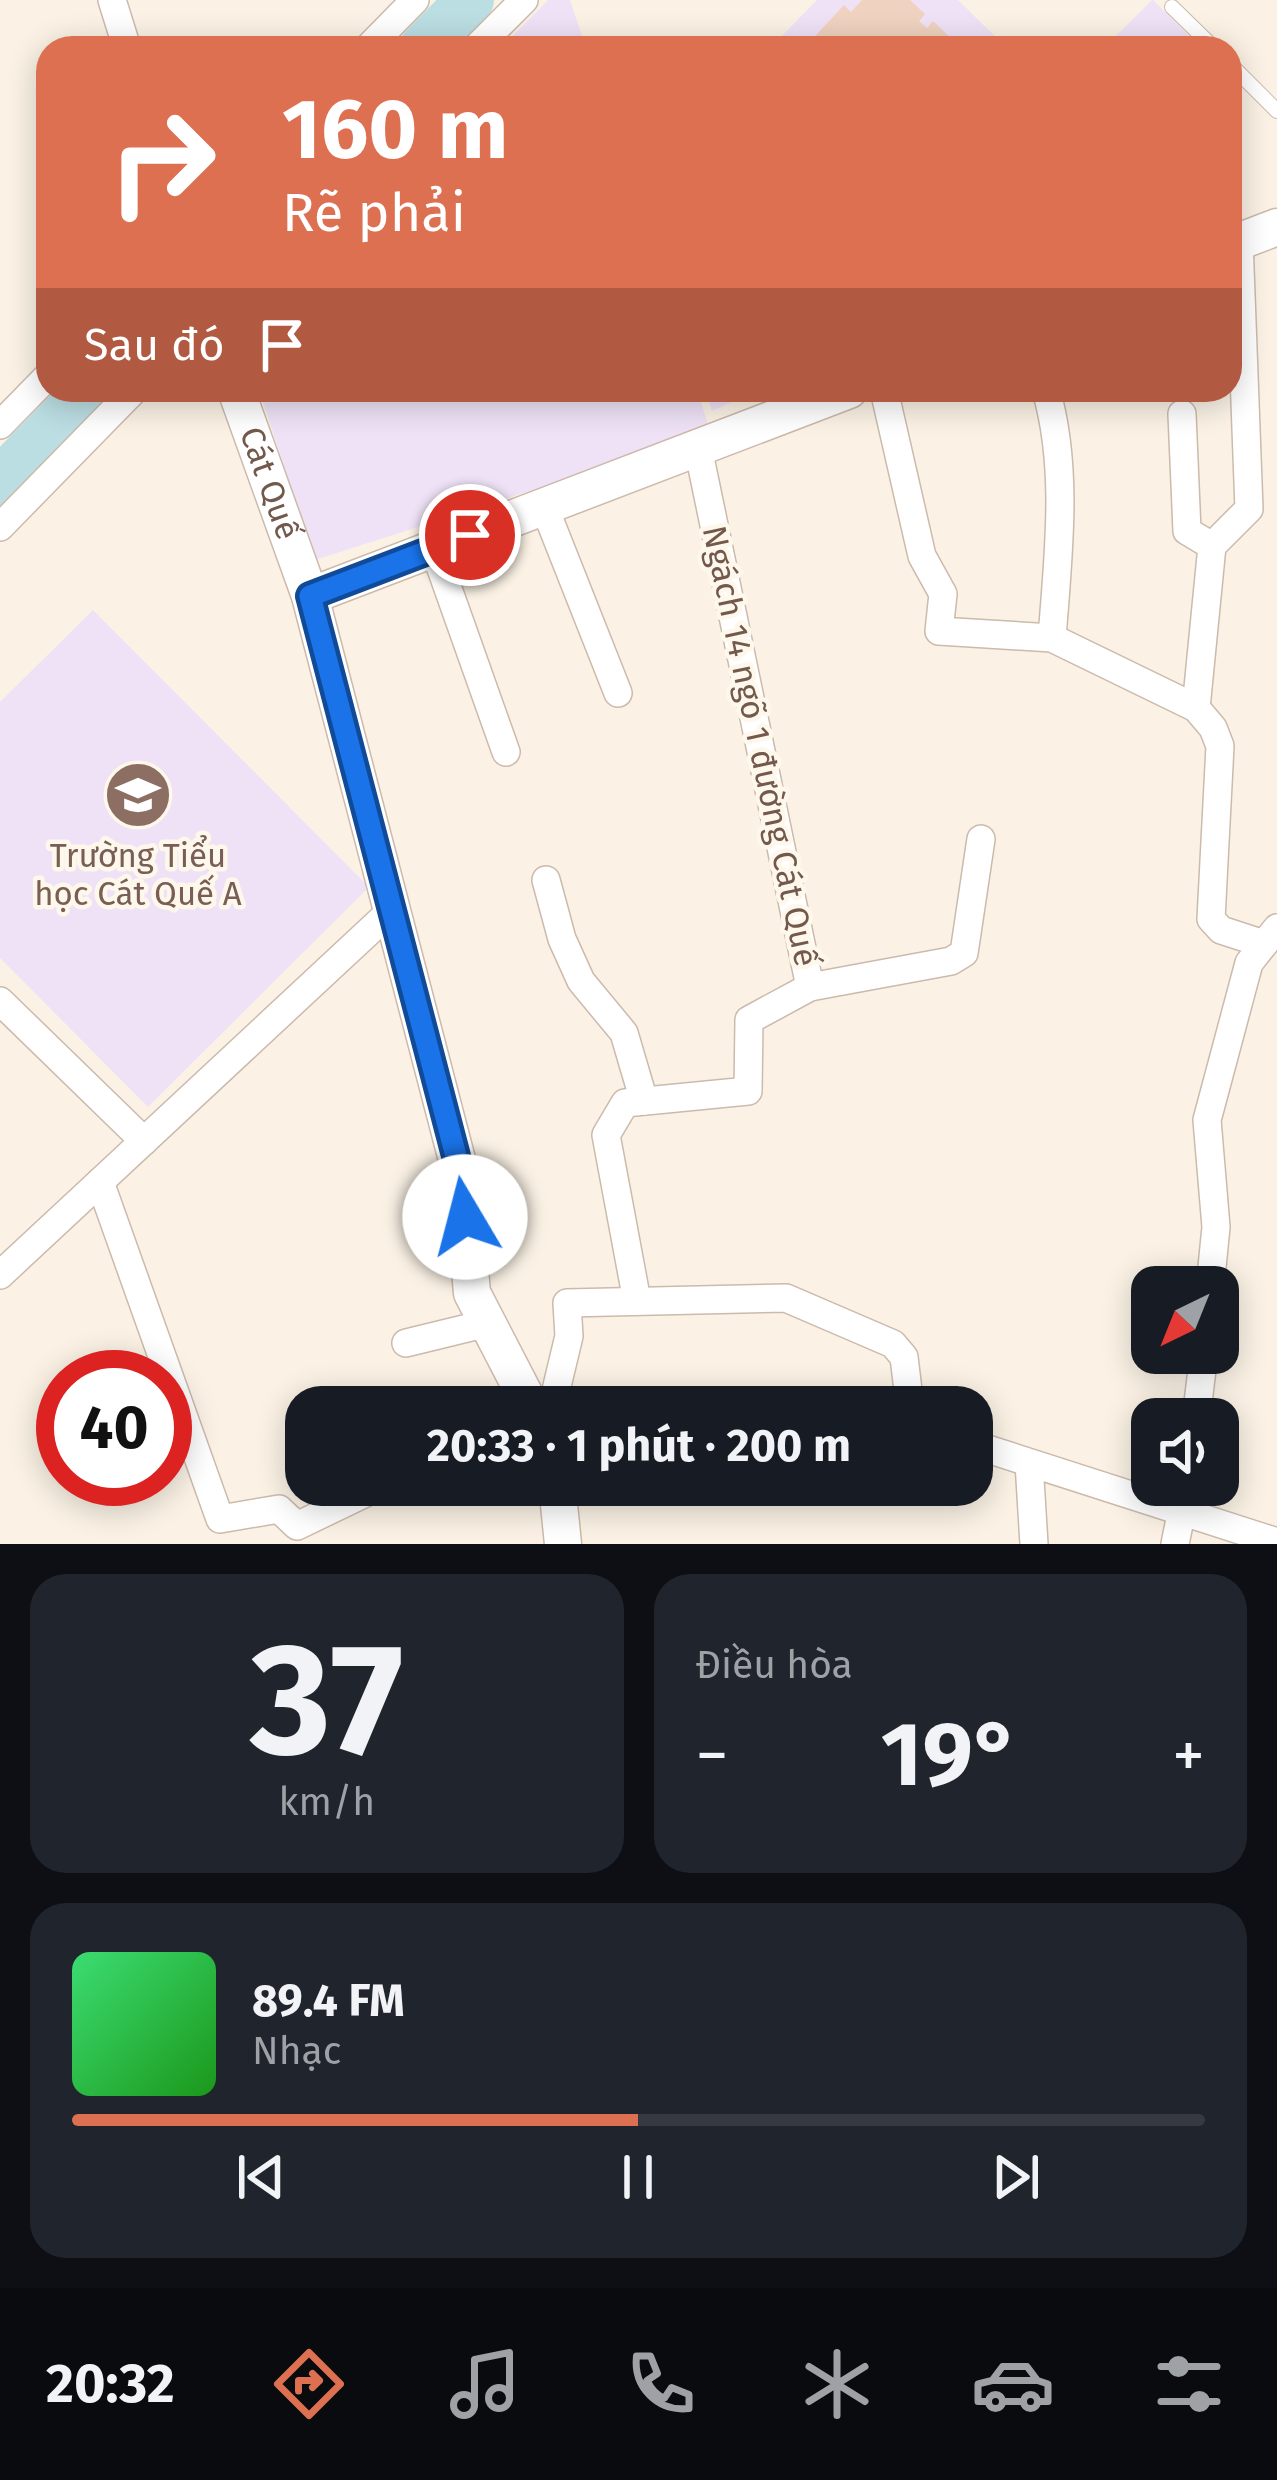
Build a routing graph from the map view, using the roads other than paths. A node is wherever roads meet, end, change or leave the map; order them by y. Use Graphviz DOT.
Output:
graph roads {
  1 [pos="112,0"];
  2 [pos="415,0"];
  3 [pos="524,0"];
  4 [pos="1172,7"];
  5 [pos="123,36"];
  6 [pos="380,36"];
  7 [pos="488,36"];
  8 [pos="1202,36"];
  9 [pos="1242,76"];
  10 [pos="1277,111"];
  11 [pos="1277,227"];
  12 [pos="1242,240"];
  13 [pos="1242,385"];
  14 [pos="36,388"];
  15 [pos="122,402"];
  16 [pos="240,402"];
  17 [pos="818,402"];
  18 [pos="887,402"];
  19 [pos="1049,402"];
  20 [pos="1182,414"];
  21 [pos="0,425"];
  22 [pos="698,448"];
  23 [pos="544,506"];
  24 [pos="0,527"];
  25 [pos="1212,546"];
  26 [pos="434,549"];
  27 [pos="310,596"];
  28 [pos="1052,638"];
  29 [pos="618,693"];
  30 [pos="1196,708"];
  31 [pos="506,752"];
  32 [pos="981,839"];
  33 [pos="546,880"];
  34 [pos="392,910"];
  35 [pos="1271,936"];
  36 [pos="810,987"];
  37 [pos="0,1001"];
  38 [pos="644,1101"];
  39 [pos="144,1141"];
  40 [pos="100,1182"];
  41 [pos="1212,1266"];
  42 [pos="0,1275"];
  43 [pos="637,1301"];
  44 [pos="488,1323"];
  45 [pos="406,1343"];
  46 [pos="520,1386"];
  47 [pos="557,1386"];
  48 [pos="907,1386"];
  49 [pos="993,1451"];
  50 [pos="1029,1463"];
  51 [pos="338,1506"];
  52 [pos="559,1506"];
  53 [pos="1184,1506"];
  54 [pos="1183,1514"];
  55 [pos="1277,1542"];
  56 [pos="563,1544"];
  57 [pos="1034,1544"];
  58 [pos="1175,1544"];
  1 -- 5 [label="street"];
  2 -- 6 [label="street"];
  3 -- 7 [label="street"];
  4 -- 8 [label="lane"];
  9 -- 10 [label="lane"];
  11 -- 12 [label="street"];
  13 -- 25 [label="street"];
  14 -- 21 [label="street"];
  15 -- 24 [label="street"];
  16 -- 27 [label="street, Cát Quế"];
  17 -- 22 [label="street"];
  18 -- 28 [label="street"];
  19 -- 28 [label="street"];
  20 -- 25 [label="street"];
  22 -- 23 [label="street"];
  22 -- 36 [label="street, Ngách 14 ngõ 1 đường Cát Quế"];
  23 -- 26 [label="street"];
  23 -- 29 [label="street"];
  25 -- 30 [label="street"];
  26 -- 27 [label="street"];
  26 -- 31 [label="street"];
  27 -- 34 [label="street, Cát Quế"];
  28 -- 30 [label="street"];
  30 -- 35 [label="street"];
  32 -- 36 [label="street, Ngách 14 ngõ 1 đường Cát Quế"];
  33 -- 38 [label="street"];
  34 -- 39 [label="street"];
  34 -- 44 [label="street, Cát Quế"];
  35 -- 41 [label="street"];
  36 -- 38 [label="street"];
  37 -- 39 [label="street"];
  38 -- 43 [label="street"];
  39 -- 40 [label="street"];
  40 -- 42 [label="street"];
  40 -- 51 [label="street"];
  43 -- 47 [label="street"];
  43 -- 48 [label="street"];
  44 -- 45 [label="street"];
  44 -- 46 [label="street, Cát Quế"];
  49 -- 50 [label="street"];
  50 -- 54 [label="street"];
  50 -- 57 [label="street"];
  52 -- 56 [label="street"];
  53 -- 54 [label="street"];
  54 -- 55 [label="street"];
  54 -- 58 [label="street"];
}
